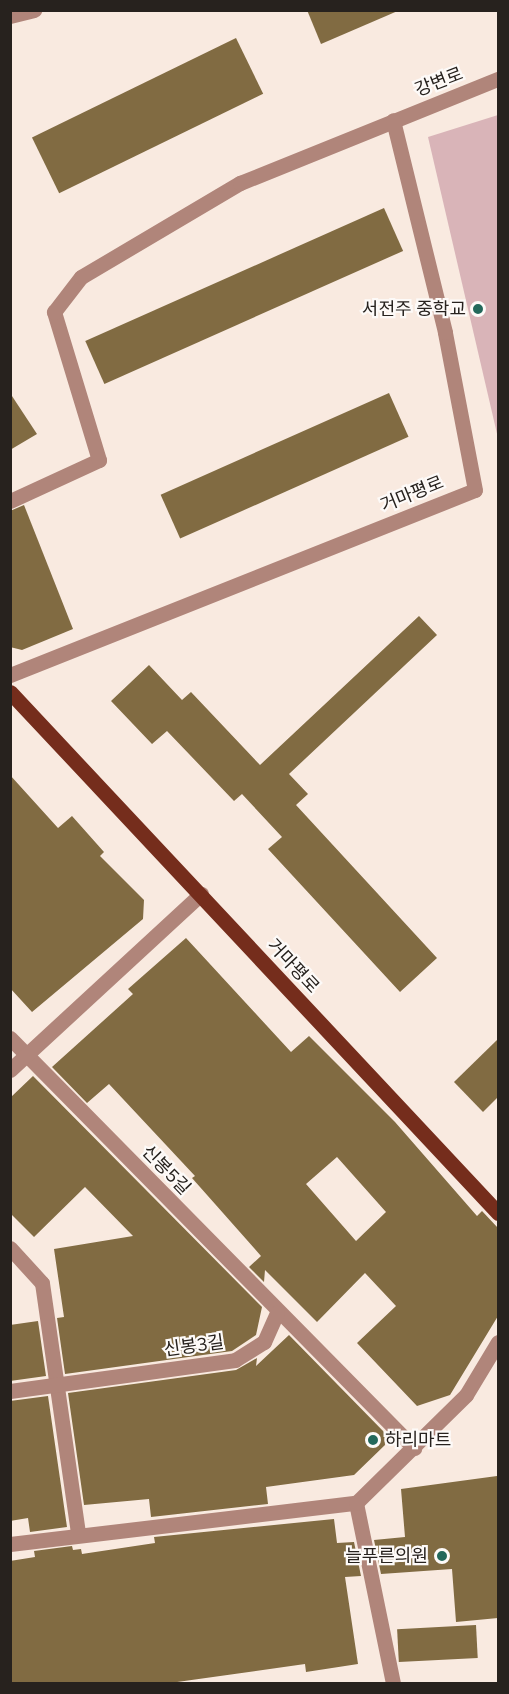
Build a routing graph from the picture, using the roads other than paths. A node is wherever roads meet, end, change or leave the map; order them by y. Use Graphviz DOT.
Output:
graph roads {
  1 [pos="34,10"];
  2 [pos="10,16"];
  3 [pos="498,80"];
  4 [pos="393,120"];
  5 [pos="10,501"];
  6 [pos="10,675"];
  7 [pos="10,692"];
  8 [pos="201,894"];
  9 [pos="10,1038"];
  10 [pos="26,1055"];
  11 [pos="10,1070"];
  12 [pos="498,1212"];
  13 [pos="10,1248"];
  14 [pos="277,1313"];
  15 [pos="498,1342"];
  16 [pos="59,1384"];
  17 [pos="10,1391"];
  18 [pos="414,1448"];
  19 [pos="356,1503"];
  20 [pos="78,1534"];
  21 [pos="10,1544"];
  22 [pos="393,1683"];
  1 -- 2 [label="street"];
  3 -- 4 [label="street, 강변로"];
  4 -- 5 [label="street, 강변로"];
  4 -- 6 [label="street, 거마평로"];
  7 -- 8 [label="main road, 거마평로"];
  8 -- 10 [label="street"];
  8 -- 12 [label="main road, 거마평로"];
  9 -- 10 [label="street, 신봉5길"];
  10 -- 11 [label="street"];
  10 -- 14 [label="street, 신봉5길"];
  13 -- 16 [label="street"];
  14 -- 16 [label="street, 신봉3길"];
  14 -- 18 [label="street"];
  15 -- 18 [label="street"];
  16 -- 17 [label="street, 신봉3길"];
  16 -- 20 [label="street"];
  18 -- 19 [label="street"];
  19 -- 20 [label="street"];
  19 -- 22 [label="street"];
  20 -- 21 [label="street"];
}
